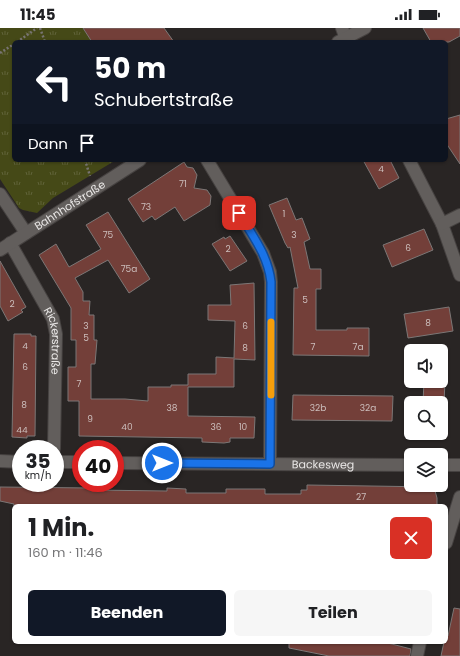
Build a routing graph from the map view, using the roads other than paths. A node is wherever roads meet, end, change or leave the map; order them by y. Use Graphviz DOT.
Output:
graph roads {
  1 [pos="365,28"];
  2 [pos="344,37"];
  3 [pos="137,162"];
  4 [pos="207,162"];
  5 [pos="410,162"];
  6 [pos="0,194"];
  7 [pos="460,215"];
  8 [pos="442,224"];
  9 [pos="26,233"];
  10 [pos="10,243"];
  11 [pos="0,250"];
  12 [pos="460,275"];
  13 [pos="54,440"];
  14 [pos="0,461"];
  15 [pos="12,462"];
  16 [pos="124,462"];
  17 [pos="270,464"];
  18 [pos="404,465"];
  19 [pos="448,465"];
  20 [pos="460,465"];
  21 [pos="460,497"];
  22 [pos="448,536"];
  23 [pos="420,644"];
  24 [pos="417,656"];
  1 -- 2 [label="street"];
  3 -- 9 [label="street, Bahnhofstraße"];
  4 -- 17 [label="street"];
  5 -- 8 [label="street"];
  6 -- 9 [label="street"];
  7 -- 8 [label="street"];
  8 -- 12 [label="street"];
  9 -- 10 [label="street, Bahnhofstraße"];
  10 -- 11 [label="street, Bahnhofstraße"];
  10 -- 13 [label="street, Rickerstraße"];
  14 -- 15 [label="street"];
  16 -- 17 [label="street, Backesweg"];
  17 -- 18 [label="street, Backesweg"];
  19 -- 20 [label="street"];
  21 -- 22 [label="street"];
  23 -- 24 [label="street"];
}
